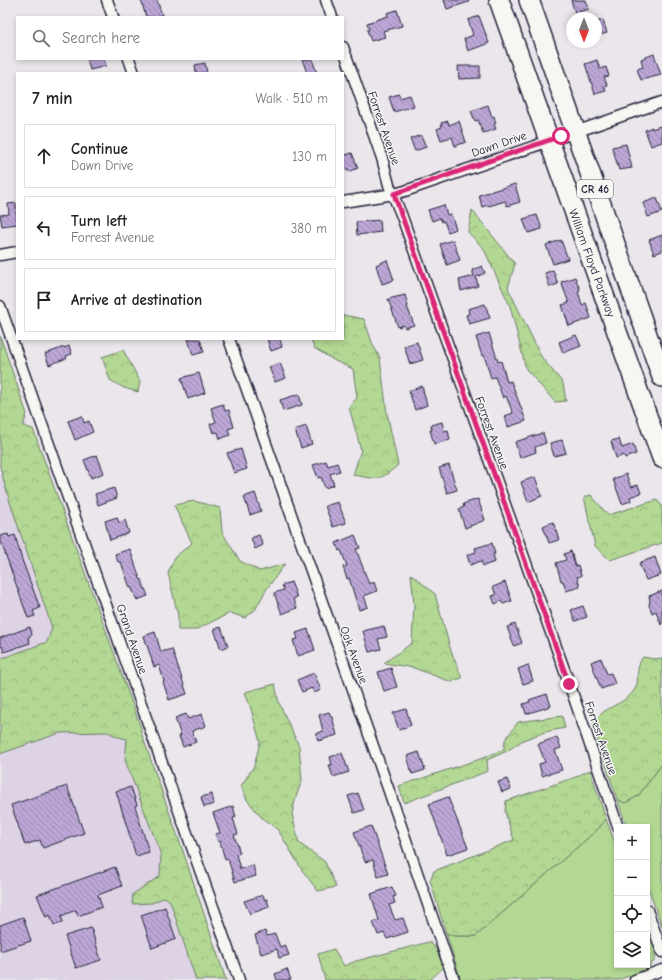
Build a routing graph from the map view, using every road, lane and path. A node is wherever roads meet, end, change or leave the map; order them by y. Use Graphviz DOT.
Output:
graph roads {
  1 [pos="107,0"];
  2 [pos="326,0"];
  3 [pos="499,0"];
  4 [pos="529,0"];
  5 [pos="113,16"];
  6 [pos="332,16"];
  7 [pos="344,50"];
  8 [pos="129,60"];
  9 [pos="134,72"];
  10 [pos="662,102"];
  11 [pos="575,131"];
  12 [pos="549,141"];
  13 [pos="394,194"];
  14 [pos="344,202"];
  15 [pos="16,252"];
  16 [pos="0,255"];
  17 [pos="0,306"];
  18 [pos="229,340"];
  19 [pos="662,377"];
  20 [pos="662,458"];
  21 [pos="617,824"];
  22 [pos="650,918"];
  23 [pos="662,952"];
  24 [pos="662,970"];
  25 [pos="239,980"];
  26 [pos="454,980"];
  27 [pos="635,980"];
  1 -- 5 [label="street"];
  2 -- 6 [label="street"];
  3 -- 12 [label="highway, William Floyd Parkway / CR 46"];
  4 -- 11 [label="highway, CR 46"];
  7 -- 13 [label="street, Forrest Avenue"];
  8 -- 9 [label="street"];
  10 -- 11 [label="street, Dawn Drive"];
  11 -- 12 [label="street, Dawn Drive"];
  11 -- 19 [label="highway, CR 46"];
  12 -- 13 [label="street, Dawn Drive"];
  12 -- 20 [label="highway, William Floyd Parkway / CR 46"];
  13 -- 14 [label="street, Dawn Drive"];
  13 -- 21 [label="street, Forrest Avenue"];
  15 -- 16 [label="street"];
  17 -- 25 [label="street, Grand Avenue"];
  18 -- 26 [label="street, Oak Avenue"];
  22 -- 23 [label="street"];
  24 -- 27 [label="street"];
}
